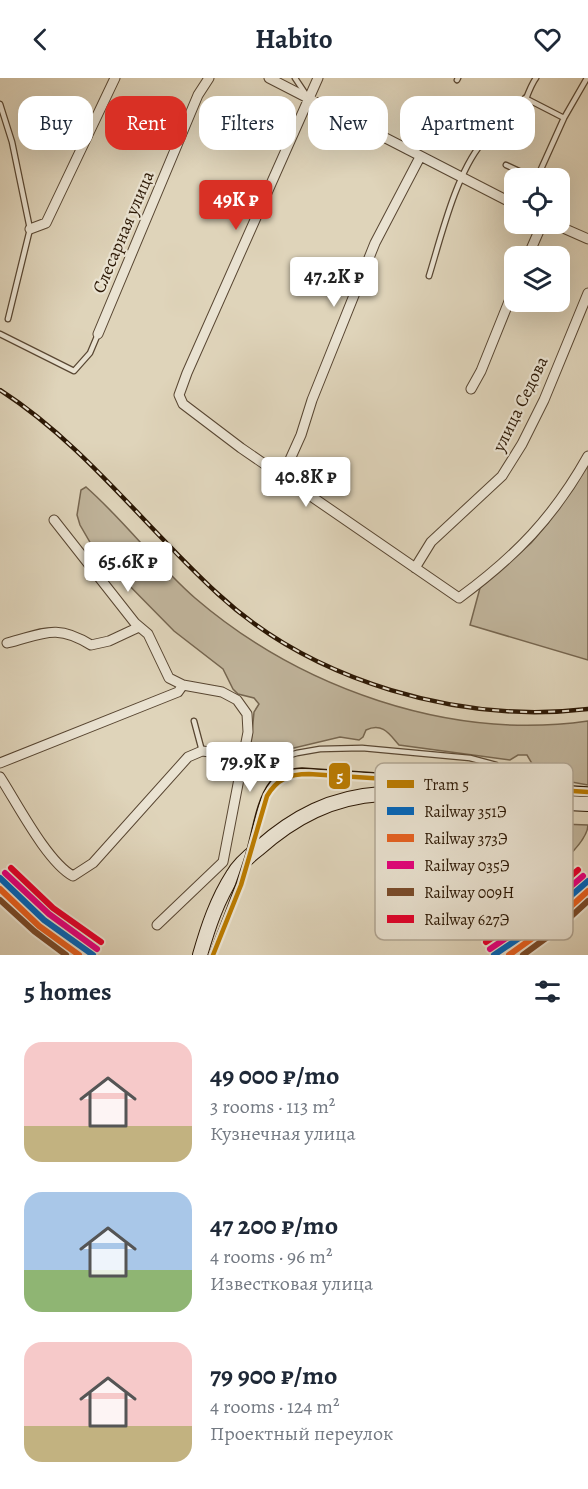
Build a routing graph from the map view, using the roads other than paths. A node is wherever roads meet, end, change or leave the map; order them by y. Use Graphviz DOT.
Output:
graph roads {
  1 [pos="116,78"];
  2 [pos="209,78"];
  3 [pos="295,78"];
  4 [pos="318,78"];
  5 [pos="536,78"];
  6 [pos="587,78"];
  7 [pos="271,79"];
  8 [pos="310,96"];
  9 [pos="526,96"];
  10 [pos="308,97"];
  11 [pos="308,98"];
  12 [pos="308,100"];
  13 [pos="535,103"];
  14 [pos="0,104"];
  15 [pos="564,118"];
  16 [pos="388,141"];
  17 [pos="477,150"];
  18 [pos="420,158"];
  19 [pos="506,165"];
  20 [pos="513,168"];
  21 [pos="540,168"];
  22 [pos="461,178"];
  23 [pos="504,199"];
  24 [pos="30,229"];
  25 [pos="570,231"];
  26 [pos="588,239"];
  27 [pos="429,276"];
  28 [pos="588,293"];
  29 [pos="505,312"];
  30 [pos="8,319"];
  31 [pos="0,333"];
  32 [pos="98,334"];
  33 [pos="471,389"];
  34 [pos="588,456"];
  35 [pos="283,475"];
  36 [pos="54,520"];
  37 [pos="415,568"];
  38 [pos="139,627"];
  39 [pos="7,643"];
  40 [pos="183,685"];
  41 [pos="194,721"];
  42 [pos="202,751"];
  43 [pos="244,756"];
  44 [pos="0,763"];
  45 [pos="489,763"];
  46 [pos="241,770"];
  47 [pos="0,777"];
  48 [pos="375,795"];
  49 [pos="573,803"];
  50 [pos="588,804"];
  51 [pos="223,862"];
  52 [pos="234,873"];
  53 [pos="157,926"];
  54 [pos="200,955"];
  1 -- 24 [label="street"];
  2 -- 32 [label="street, Слесарная улица"];
  3 -- 10 [label="lane"];
  4 -- 8 [label="street"];
  5 -- 9 [label="lane"];
  6 -- 15 [label="lane"];
  7 -- 11 [label="street"];
  12 -- 35 [label="street"];
  13 -- 15 [label="lane"];
  14 -- 24 [label="lane"];
  15 -- 21 [label="lane"];
  16 -- 18 [label="street"];
  17 -- 22 [label="lane"];
  18 -- 22 [label="street"];
  18 -- 35 [label="street"];
  19 -- 20 [label="lane"];
  22 -- 23 [label="street"];
  22 -- 27 [label="lane"];
  24 -- 30 [label="lane"];
  25 -- 26 [label="street"];
  28 -- 37 [label="street, улица Седова"];
  29 -- 33 [label="street"];
  31 -- 32 [label="lane"];
  34 -- 37 [label="street"];
  35 -- 37 [label="street"];
  36 -- 38 [label="street"];
  38 -- 39 [label="street"];
  38 -- 40 [label="street"];
  40 -- 43 [label="street"];
  40 -- 44 [label="street"];
  41 -- 42 [label="lane"];
  42 -- 43 [label="street"];
  42 -- 47 [label="street"];
  43 -- 46 [label="street"];
  45 -- 46 [label="lane"];
  46 -- 51 [label="street"];
  48 -- 52 [label="main road"];
  49 -- 50 [label="main road"];
  51 -- 52 [label="street"];
  51 -- 53 [label="street"];
  52 -- 54 [label="main road"];
}
